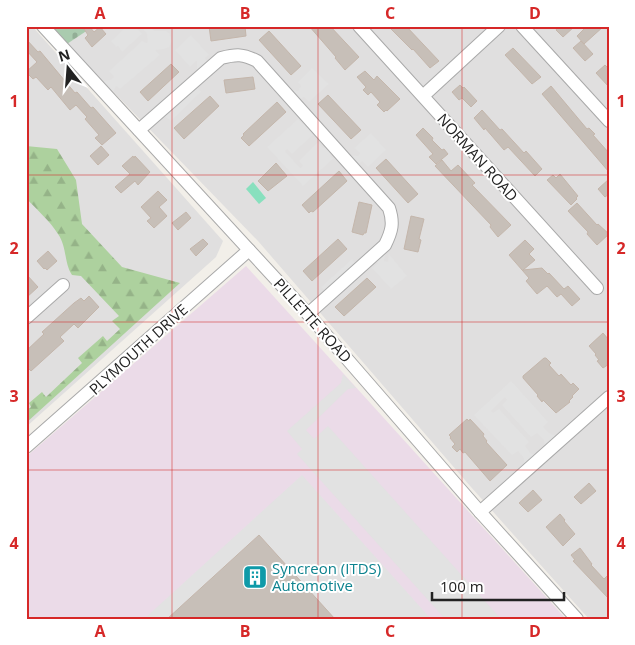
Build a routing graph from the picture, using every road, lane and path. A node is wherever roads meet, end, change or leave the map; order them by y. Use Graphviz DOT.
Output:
graph roads {
  1 [pos="43,26"];
  2 [pos="359,26"];
  3 [pos="499,26"];
  4 [pos="522,26"];
  5 [pos="423,96"];
  6 [pos="608,118"];
  7 [pos="139,130"];
  8 [pos="249,250"];
  9 [pos="63,286"];
  10 [pos="597,288"];
  11 [pos="308,314"];
  12 [pos="26,318"];
  13 [pos="609,397"];
  14 [pos="26,448"];
  15 [pos="480,512"];
  16 [pos="577,619"];
  1 -- 7 [label="street, PILLETTE ROAD"];
  2 -- 5 [label="street, NORMAN ROAD"];
  3 -- 5 [label="street"];
  4 -- 6 [label="street"];
  5 -- 10 [label="street, NORMAN ROAD"];
  7 -- 8 [label="street, PILLETTE ROAD"];
  7 -- 11 [label="street"];
  8 -- 11 [label="street, PILLETTE ROAD"];
  8 -- 14 [label="street, PLYMOUTH DRIVE"];
  9 -- 12 [label="street"];
  11 -- 15 [label="street, PILLETTE ROAD"];
  13 -- 15 [label="street"];
  15 -- 16 [label="street, PILLETTE ROAD"];
}
